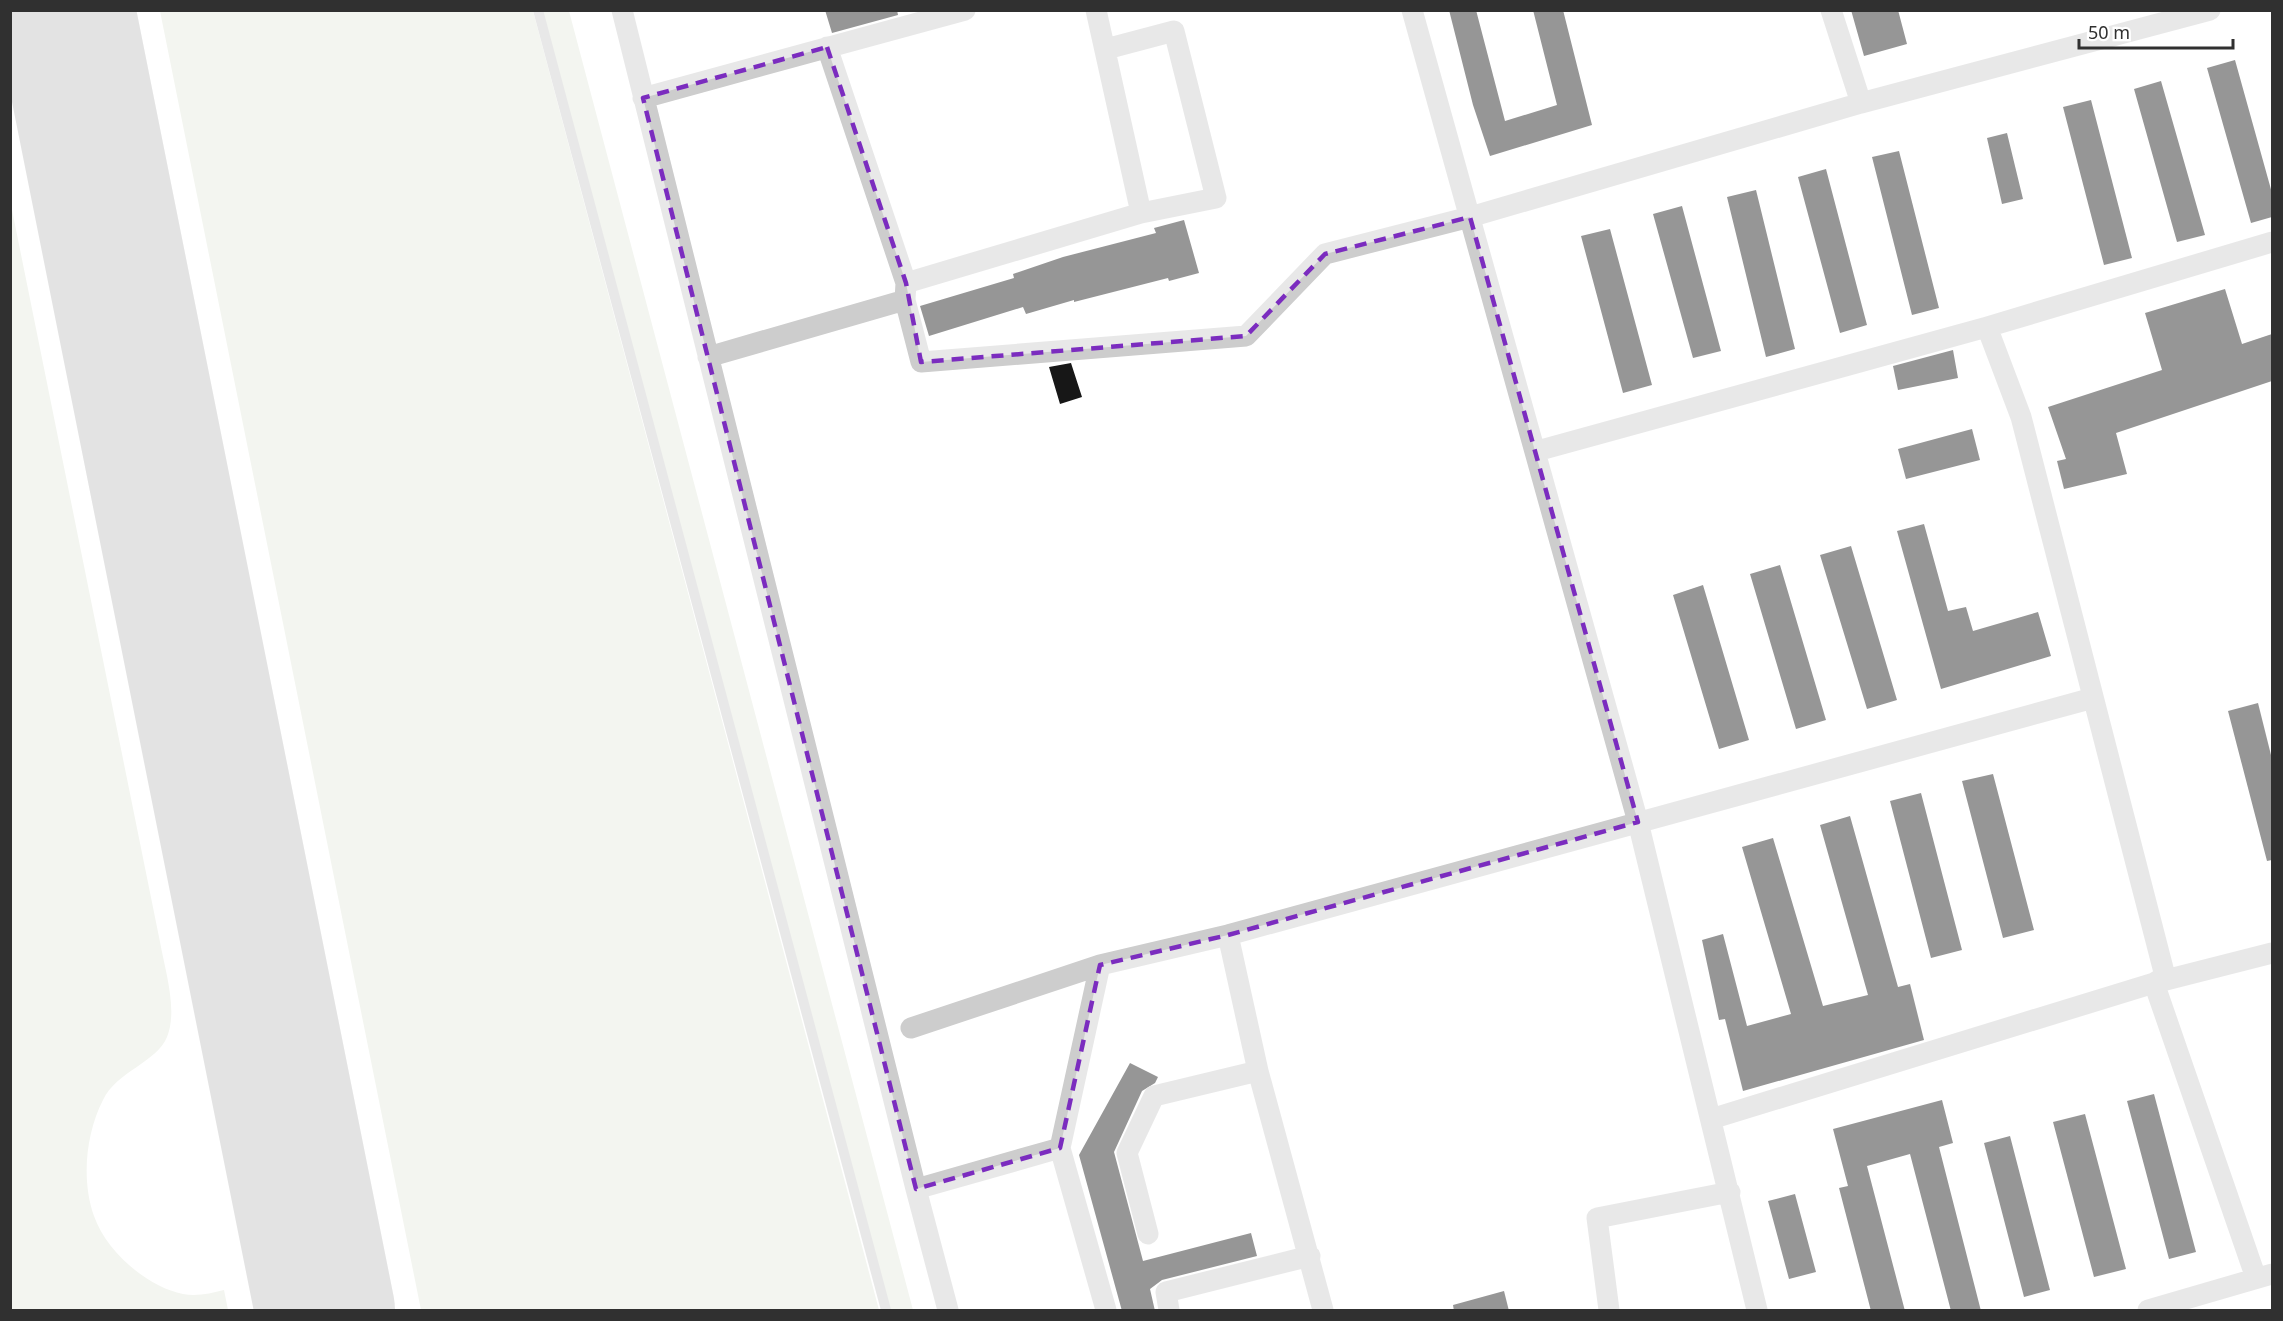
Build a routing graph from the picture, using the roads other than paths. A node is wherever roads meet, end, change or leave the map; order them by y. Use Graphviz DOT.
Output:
graph roads {
  1 [pos="538,10"];
  2 [pos="622,10"];
  3 [pos="965,10"];
  4 [pos="1096,10"];
  5 [pos="1412,10"];
  6 [pos="1831,10"];
  7 [pos="2210,10"];
  8 [pos="827,47"];
  9 [pos="1106,49"];
  10 [pos="643,98"];
  11 [pos="1860,103"];
  12 [pos="1141,213"];
  13 [pos="1470,217"];
  14 [pos="2272,242"];
  15 [pos="906,292"];
  16 [pos="1987,327"];
  17 [pos="708,357"];
  18 [pos="1537,451"];
  19 [pos="2094,698"];
  20 [pos="1638,822"];
  21 [pos="1228,935"];
  22 [pos="2272,953"];
  23 [pos="1100,965"];
  24 [pos="2154,983"];
  25 [pos="911,1028"];
  26 [pos="1258,1071"];
  27 [pos="1711,1119"];
  28 [pos="1060,1148"];
  29 [pos="915,1189"];
  30 [pos="1730,1192"];
  31 [pos="1148,1234"];
  32 [pos="1310,1256"];
  33 [pos="2264,1276"];
  34 [pos="886,1311"];
  35 [pos="948,1311"];
  36 [pos="1106,1311"];
  37 [pos="1170,1311"];
  38 [pos="1323,1311"];
  39 [pos="1609,1311"];
  40 [pos="1757,1311"];
  41 [pos="2148,1311"];
  1 -- 34 [label="lane"];
  2 -- 10 [label="street"];
  3 -- 8 [label="street"];
  4 -- 9 [label="street"];
  5 -- 13 [label="street"];
  6 -- 11 [label="street"];
  7 -- 11 [label="street"];
  8 -- 10 [label="street"];
  8 -- 15 [label="street"];
  9 -- 12 [label="street"];
  9 -- 12 [label="street"];
  10 -- 17 [label="street"];
  11 -- 13 [label="street"];
  12 -- 15 [label="street"];
  13 -- 15 [label="street"];
  13 -- 18 [label="street"];
  14 -- 16 [label="street"];
  15 -- 17 [label="street"];
  16 -- 18 [label="street"];
  16 -- 19 [label="street"];
  17 -- 29 [label="street"];
  18 -- 20 [label="street"];
  19 -- 20 [label="street"];
  19 -- 24 [label="street"];
  20 -- 21 [label="street"];
  20 -- 27 [label="street"];
  21 -- 23 [label="street"];
  21 -- 26 [label="street"];
  22 -- 24 [label="street"];
  23 -- 25 [label="street"];
  23 -- 28 [label="street"];
  24 -- 27 [label="street"];
  24 -- 33 [label="street"];
  26 -- 31 [label="street"];
  26 -- 32 [label="street"];
  27 -- 30 [label="street"];
  28 -- 29 [label="street"];
  28 -- 36 [label="street"];
  29 -- 35 [label="street"];
  30 -- 39 [label="street"];
  30 -- 40 [label="street"];
  32 -- 37 [label="street"];
  32 -- 38 [label="street"];
  33 -- 41 [label="street"];
}
